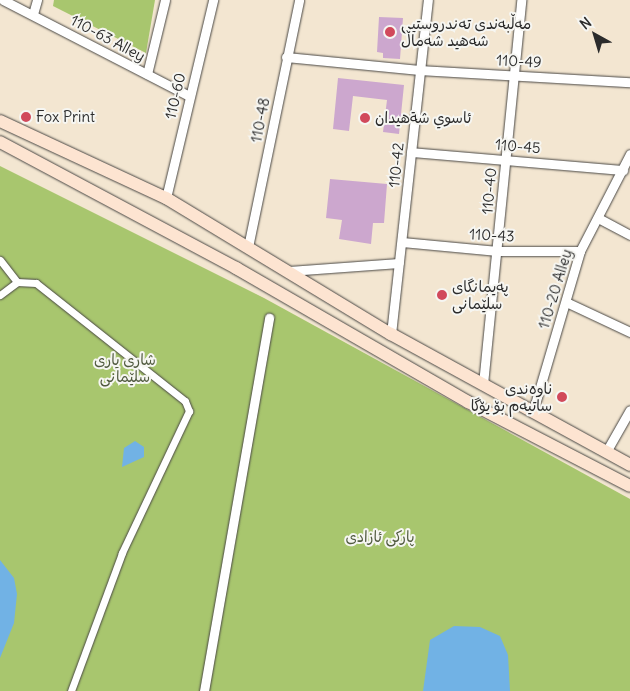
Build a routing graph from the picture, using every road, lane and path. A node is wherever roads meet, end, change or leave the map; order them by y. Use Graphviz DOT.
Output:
graph roads {
  1 [pos="3,0"];
  2 [pos="36,0"];
  3 [pos="165,0"];
  4 [pos="213,0"];
  5 [pos="299,0"];
  6 [pos="428,0"];
  7 [pos="521,0"];
  8 [pos="33,14"];
  9 [pos="286,57"];
  10 [pos="419,70"];
  11 [pos="146,74"];
  12 [pos="514,74"];
  13 [pos="630,82"];
  14 [pos="189,96"];
  15 [pos="0,120"];
  16 [pos="0,142"];
  17 [pos="411,152"];
  18 [pos="630,154"];
  19 [pos="506,158"];
  20 [pos="623,170"];
  21 [pos="166,198"];
  22 [pos="598,218"];
  23 [pos="630,224"];
  24 [pos="628,234"];
  25 [pos="402,242"];
  26 [pos="248,246"];
  27 [pos="498,251"];
  28 [pos="580,251"];
  29 [pos="0,260"];
  30 [pos="399,263"];
  31 [pos="289,271"];
  32 [pos="17,282"];
  33 [pos="0,295"];
  34 [pos="566,302"];
  35 [pos="269,318"];
  36 [pos="630,332"];
  37 [pos="391,334"];
  38 [pos="483,384"];
  39 [pos="630,410"];
  40 [pos="532,411"];
  41 [pos="561,426"];
  42 [pos="551,446"];
  43 [pos="606,452"];
  44 [pos="630,465"];
  45 [pos="630,486"];
  46 [pos="71,691"];
  47 [pos="204,691"];
  1 -- 8 [label="street, 110-63 Alley"];
  2 -- 8 [label="street"];
  3 -- 11 [label="street"];
  4 -- 14 [label="street, 110-60"];
  5 -- 9 [label="street, 110-48"];
  6 -- 10 [label="street, 110-42"];
  7 -- 12 [label="street, 110-40"];
  8 -- 11 [label="street, 110-63 Alley"];
  9 -- 10 [label="street, 110-49"];
  9 -- 26 [label="street, 110-48"];
  10 -- 12 [label="street, 110-49"];
  10 -- 17 [label="street, 110-42"];
  11 -- 14 [label="street, 110-63 Alley"];
  12 -- 13 [label="street, 110-49"];
  12 -- 19 [label="street, 110-40"];
  14 -- 21 [label="street, 110-60"];
  15 -- 21 [label="main road"];
  16 -- 42 [label="main road"];
  17 -- 19 [label="street, 110-45"];
  17 -- 25 [label="street, 110-42"];
  18 -- 20 [label="street, 110-20 Alley"];
  19 -- 20 [label="street, 110-45"];
  19 -- 27 [label="street, 110-40"];
  20 -- 22 [label="street, 110-20 Alley"];
  21 -- 26 [label="main road"];
  22 -- 24 [label="street"];
  22 -- 28 [label="street, 110-20 Alley"];
  23 -- 24 [label="street"];
  25 -- 27 [label="street, 110-43"];
  25 -- 30 [label="street, 110-42"];
  26 -- 31 [label="main road"];
  27 -- 28 [label="street, 110-43"];
  27 -- 38 [label="street, 110-40"];
  28 -- 34 [label="street, 110-20 Alley"];
  29 -- 32 [label="street"];
  30 -- 31 [label="street"];
  30 -- 37 [label="street, 110-42"];
  31 -- 37 [label="main road"];
  32 -- 33 [label="street"];
  32 -- 46 [label="street"];
  34 -- 36 [label="street"];
  34 -- 40 [label="street, 110-20 Alley"];
  35 -- 47 [label="street"];
  37 -- 38 [label="main road"];
  38 -- 40 [label="main road"];
  39 -- 43 [label="street"];
  40 -- 41 [label="main road"];
  41 -- 42 [label="main road"];
  41 -- 43 [label="main road"];
  42 -- 45 [label="main road"];
  43 -- 44 [label="main road"];
}
